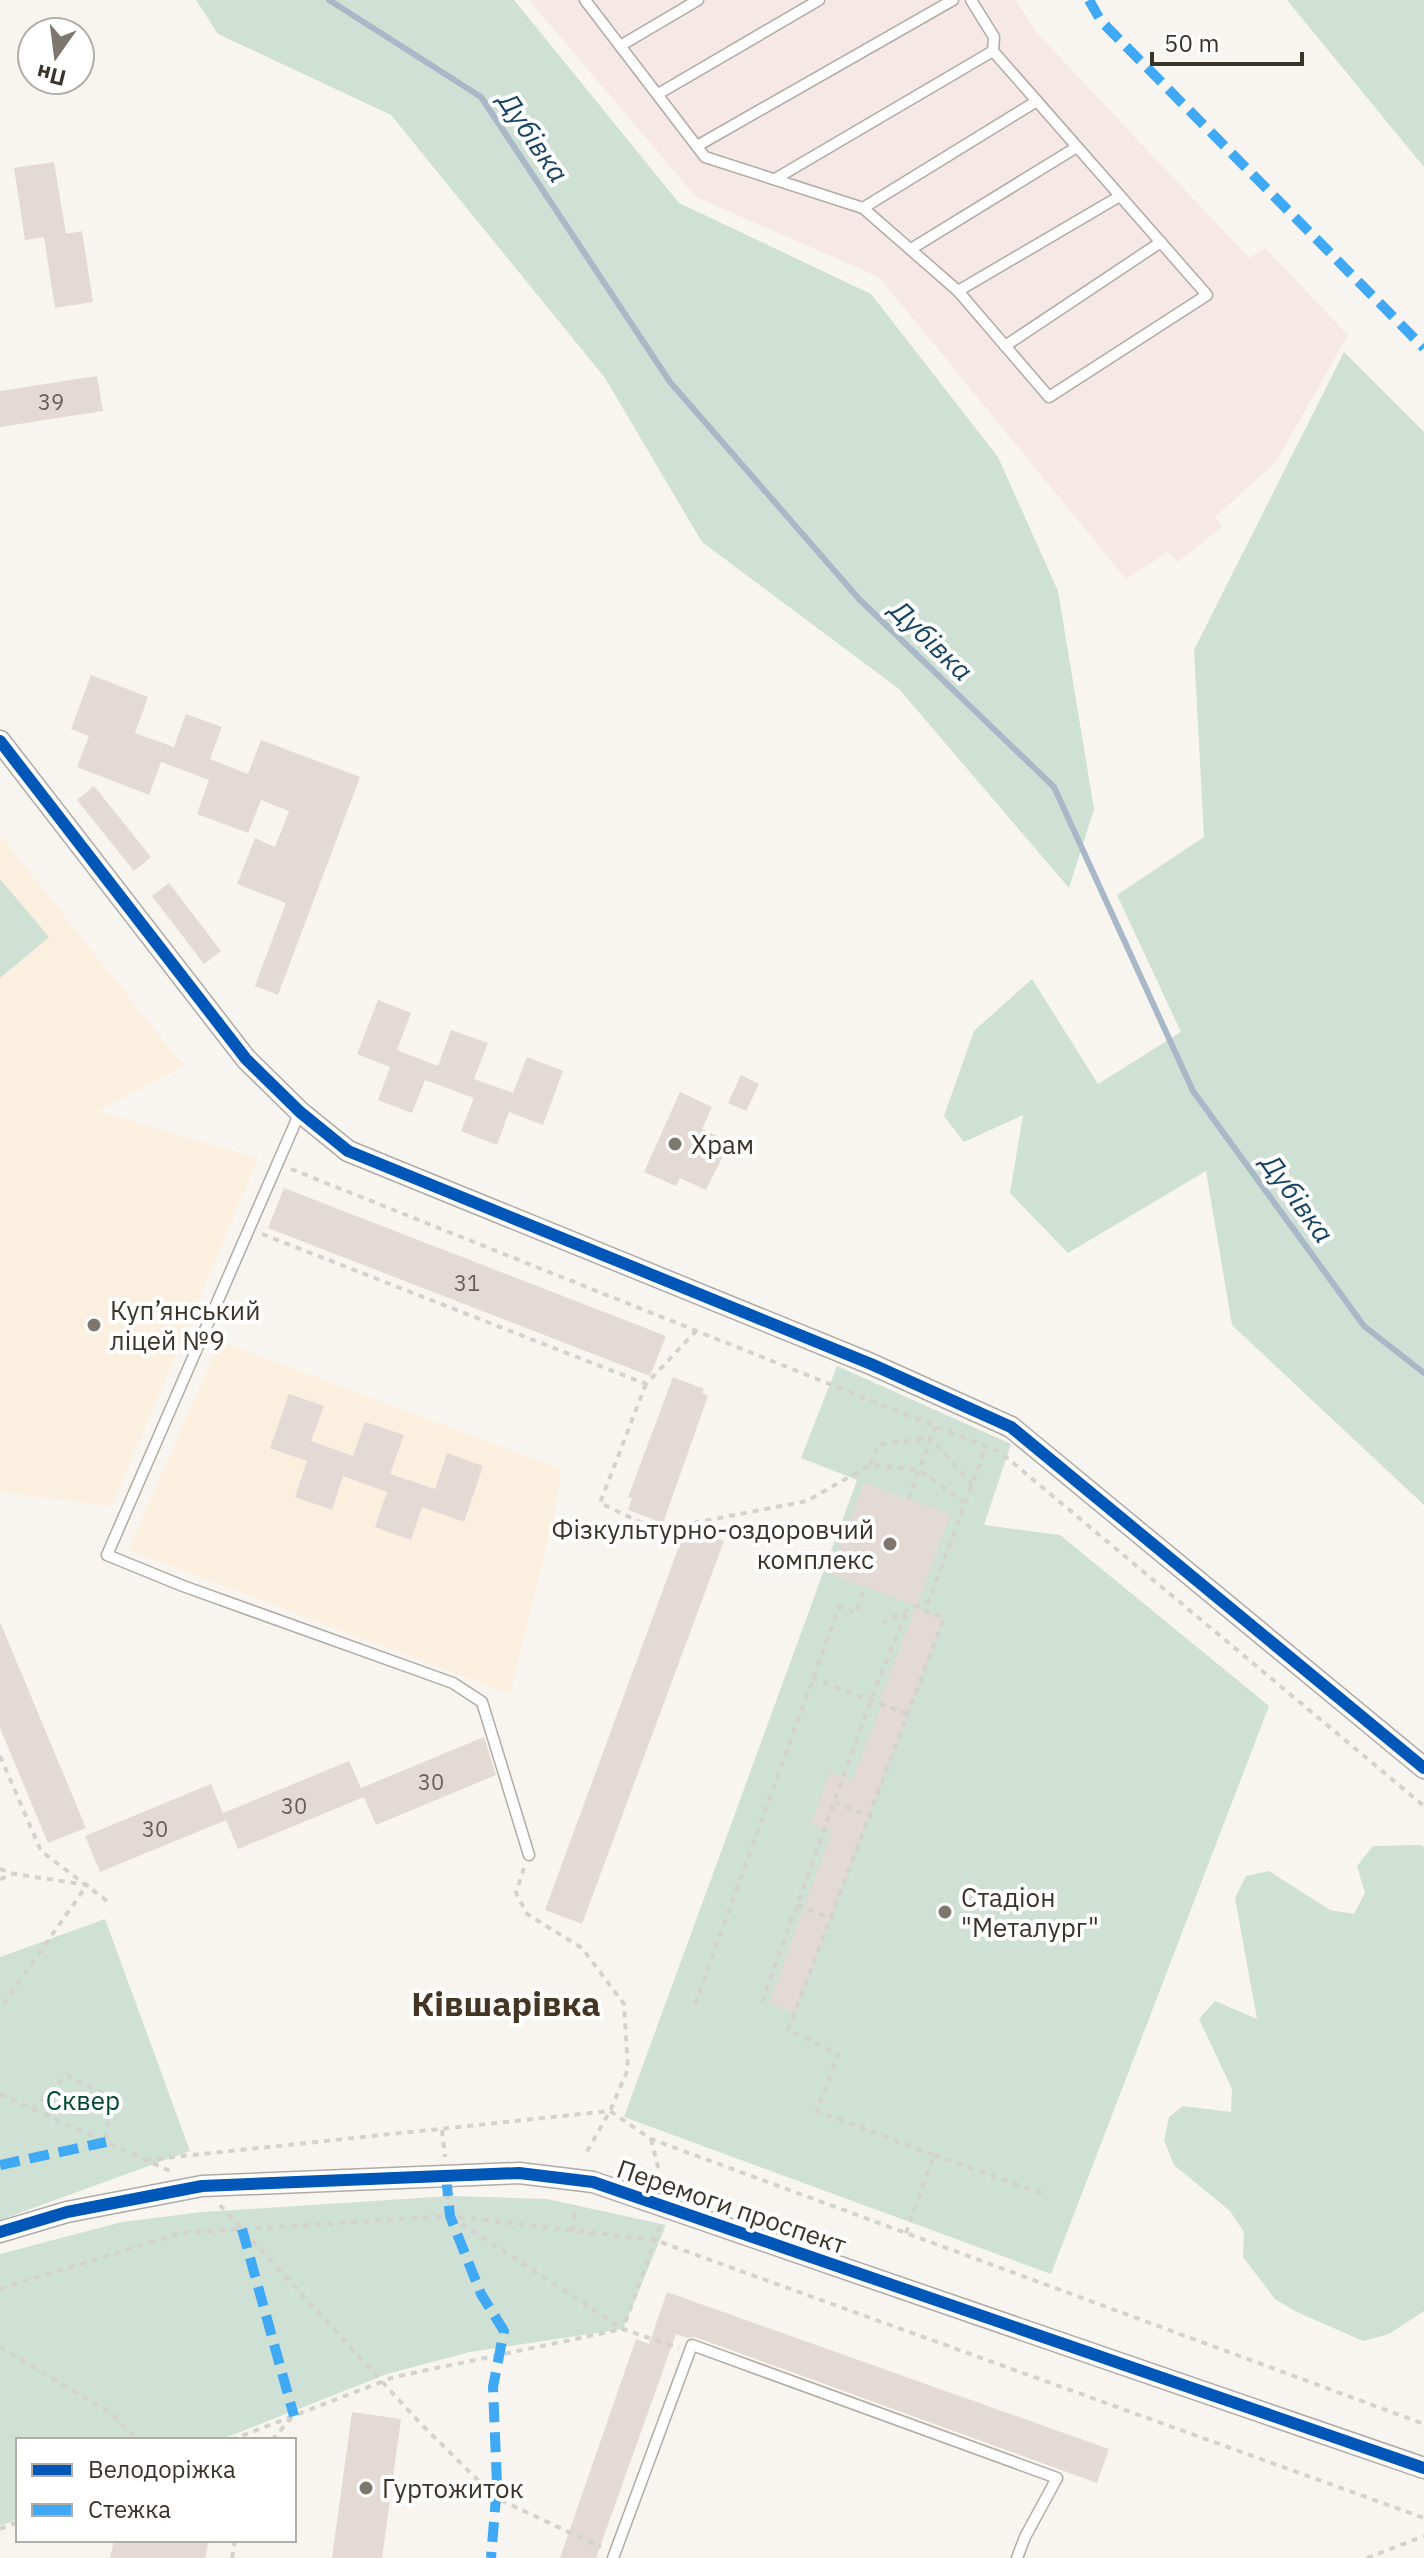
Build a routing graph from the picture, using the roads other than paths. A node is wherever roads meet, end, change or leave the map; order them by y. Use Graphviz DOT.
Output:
graph roads {
  1 [pos="585,0"];
  2 [pos="698,0"];
  3 [pos="819,0"];
  4 [pos="953,0"];
  5 [pos="971,0"];
  6 [pos="620,46"];
  7 [pos="993,51"];
  8 [pos="658,94"];
  9 [pos="1037,101"];
  10 [pos="697,146"];
  11 [pos="1077,147"];
  12 [pos="775,179"];
  13 [pos="1120,196"];
  14 [pos="863,208"];
  15 [pos="1161,242"];
  16 [pos="911,249"];
  17 [pos="958,291"];
  18 [pos="1005,346"];
  19 [pos="0,741"];
  20 [pos="300,1112"];
  21 [pos="1424,1768"];
  22 [pos="529,1855"];
  23 [pos="0,2232"];
  24 [pos="1424,2468"];
  25 [pos="613,2556"];
  26 [pos="1017,2558"];
  1 -- 6 [label="lane"];
  2 -- 6 [label="lane"];
  3 -- 8 [label="lane"];
  4 -- 10 [label="lane"];
  5 -- 7 [label="lane"];
  6 -- 8 [label="lane"];
  7 -- 9 [label="lane"];
  7 -- 12 [label="lane"];
  8 -- 10 [label="lane"];
  9 -- 11 [label="lane"];
  9 -- 14 [label="lane"];
  10 -- 12 [label="lane"];
  11 -- 13 [label="lane"];
  11 -- 16 [label="lane"];
  12 -- 14 [label="lane"];
  13 -- 15 [label="lane"];
  13 -- 17 [label="lane"];
  14 -- 16 [label="lane"];
  15 -- 18 [label="lane"];
  15 -- 18 [label="lane"];
  16 -- 17 [label="lane"];
  17 -- 18 [label="lane"];
  19 -- 20 [label="street"];
  20 -- 21 [label="street"];
  20 -- 22 [label="lane"];
  23 -- 24 [label="street, Перемоги проспект"];
  25 -- 26 [label="lane"];
}
